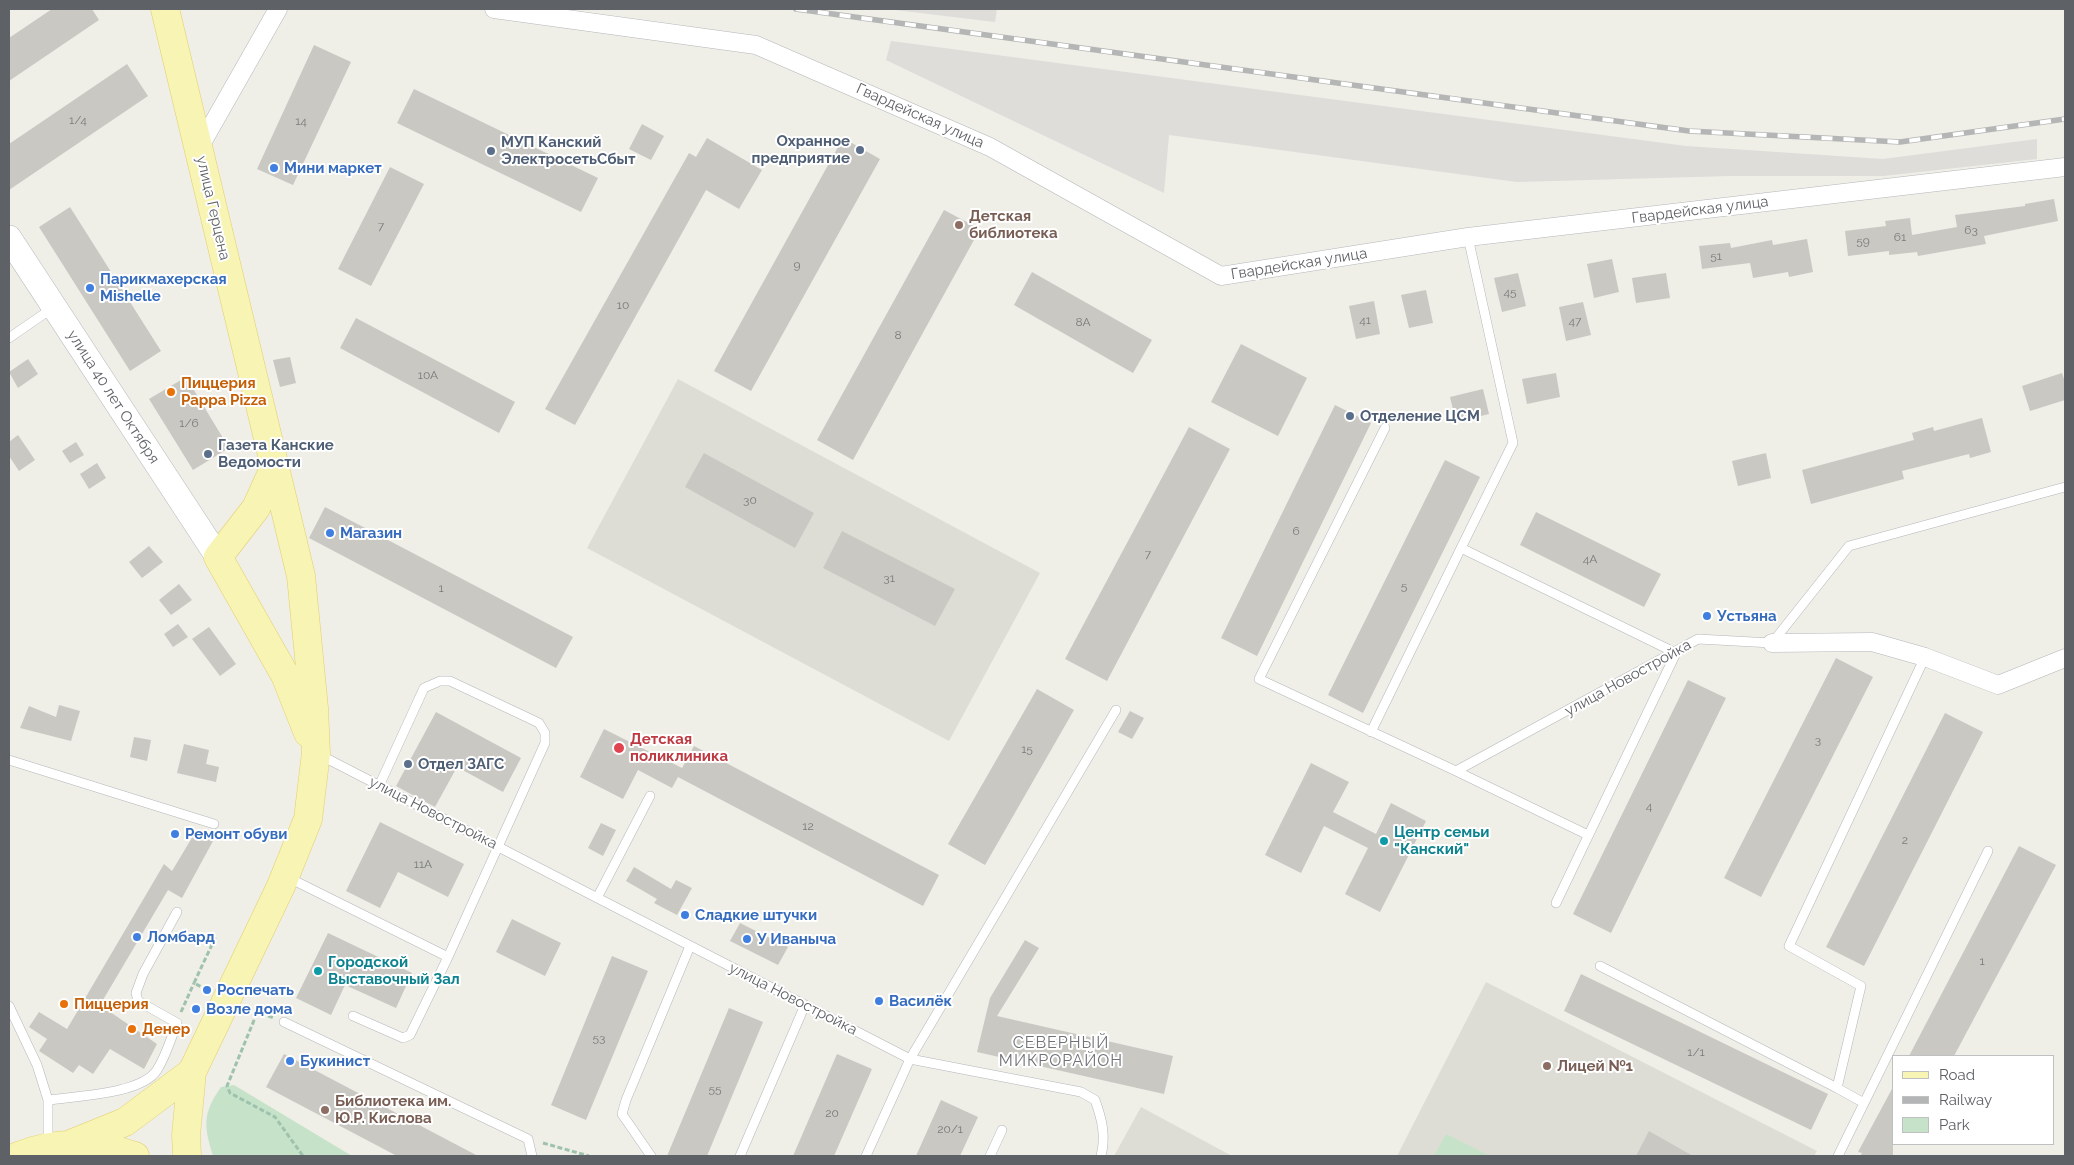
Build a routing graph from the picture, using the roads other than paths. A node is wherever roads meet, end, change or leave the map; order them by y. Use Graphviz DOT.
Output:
graph roads {
  1 [pos="165,9"];
  2 [pos="278,9"];
  3 [pos="494,9"];
  4 [pos="199,148"];
  5 [pos="2065,167"];
  6 [pos="1468,237"];
  7 [pos="9,238"];
  8 [pos="55,307"];
  9 [pos="9,338"];
  10 [pos="1385,428"];
  11 [pos="275,466"];
  12 [pos="2065,487"];
  13 [pos="1461,548"];
  14 [pos="218,557"];
  15 [pos="1772,643"];
  16 [pos="1676,653"];
  17 [pos="1924,658"];
  18 [pos="2065,658"];
  19 [pos="1116,710"];
  20 [pos="1372,732"];
  21 [pos="316,753"];
  22 [pos="9,760"];
  23 [pos="1456,771"];
  24 [pos="380,786"];
  25 [pos="650,796"];
  26 [pos="214,824"];
  27 [pos="1588,835"];
  28 [pos="499,847"];
  29 [pos="1988,851"];
  30 [pos="284,876"];
  31 [pos="597,898"];
  32 [pos="1556,903"];
  33 [pos="177,912"];
  34 [pos="690,946"];
  35 [pos="448,956"];
  36 [pos="1600,966"];
  37 [pos="805,1005"];
  38 [pos="9,1006"];
  39 [pos="352,1016"];
  40 [pos="284,1022"];
  41 [pos="910,1059"];
  42 [pos="192,1072"];
  43 [pos="1837,1088"];
  44 [pos="48,1100"];
  45 [pos="1864,1103"];
  46 [pos="1002,1130"];
  47 [pos="60,1145"];
  48 [pos="18,1156"];
  49 [pos="135,1156"];
  50 [pos="187,1156"];
  51 [pos="532,1156"];
  52 [pos="651,1156"];
  53 [pos="740,1156"];
  54 [pos="866,1156"];
  55 [pos="990,1156"];
  56 [pos="1102,1156"];
  57 [pos="1838,1156"];
  1 -- 4 [label="main road, улица Герцена"];
  2 -- 4 [label="street"];
  3 -- 6 [label="street, Гвардейская улица"];
  4 -- 11 [label="main road, улица Герцена"];
  5 -- 6 [label="street, Гвардейская улица"];
  6 -- 13 [label="lane"];
  7 -- 8 [label="main road, улица 40 лет Октября"];
  8 -- 9 [label="lane"];
  8 -- 14 [label="main road, улица 40 лет Октября"];
  10 -- 20 [label="lane"];
  11 -- 14 [label="main road"];
  11 -- 21 [label="main road, улица Герцена"];
  12 -- 15 [label="lane"];
  13 -- 16 [label="lane"];
  13 -- 20 [label="lane"];
  14 -- 21 [label="main road"];
  15 -- 16 [label="lane, улица Новостройка"];
  15 -- 17 [label="street"];
  16 -- 23 [label="lane, улица Новостройка"];
  16 -- 27 [label="lane"];
  17 -- 18 [label="street"];
  17 -- 43 [label="lane"];
  19 -- 41 [label="lane"];
  20 -- 23 [label="lane"];
  21 -- 24 [label="lane, улица Новостройка"];
  21 -- 30 [label="main road, улица Герцена"];
  22 -- 26 [label="lane"];
  23 -- 27 [label="lane"];
  24 -- 28 [label="lane, улица Новостройка"];
  24 -- 28 [label="lane"];
  25 -- 31 [label="lane"];
  27 -- 32 [label="lane"];
  28 -- 31 [label="lane, улица Новостройка"];
  28 -- 35 [label="lane"];
  29 -- 45 [label="lane"];
  30 -- 35 [label="lane"];
  30 -- 42 [label="main road, улица Герцена"];
  31 -- 34 [label="lane, улица Новостройка"];
  33 -- 44 [label="lane"];
  34 -- 37 [label="lane, улица Новостройка"];
  34 -- 52 [label="lane"];
  35 -- 39 [label="lane"];
  36 -- 43 [label="lane"];
  37 -- 41 [label="lane, улица Новостройка"];
  37 -- 53 [label="lane"];
  38 -- 44 [label="lane"];
  40 -- 51 [label="lane"];
  41 -- 54 [label="lane"];
  41 -- 56 [label="lane, улица Новостройка"];
  42 -- 47 [label="main road"];
  42 -- 50 [label="main road"];
  43 -- 45 [label="lane"];
  44 -- 47 [label="lane"];
  45 -- 57 [label="lane"];
  46 -- 55 [label="lane"];
  47 -- 48 [label="main road"];
  47 -- 49 [label="main road"];
}
